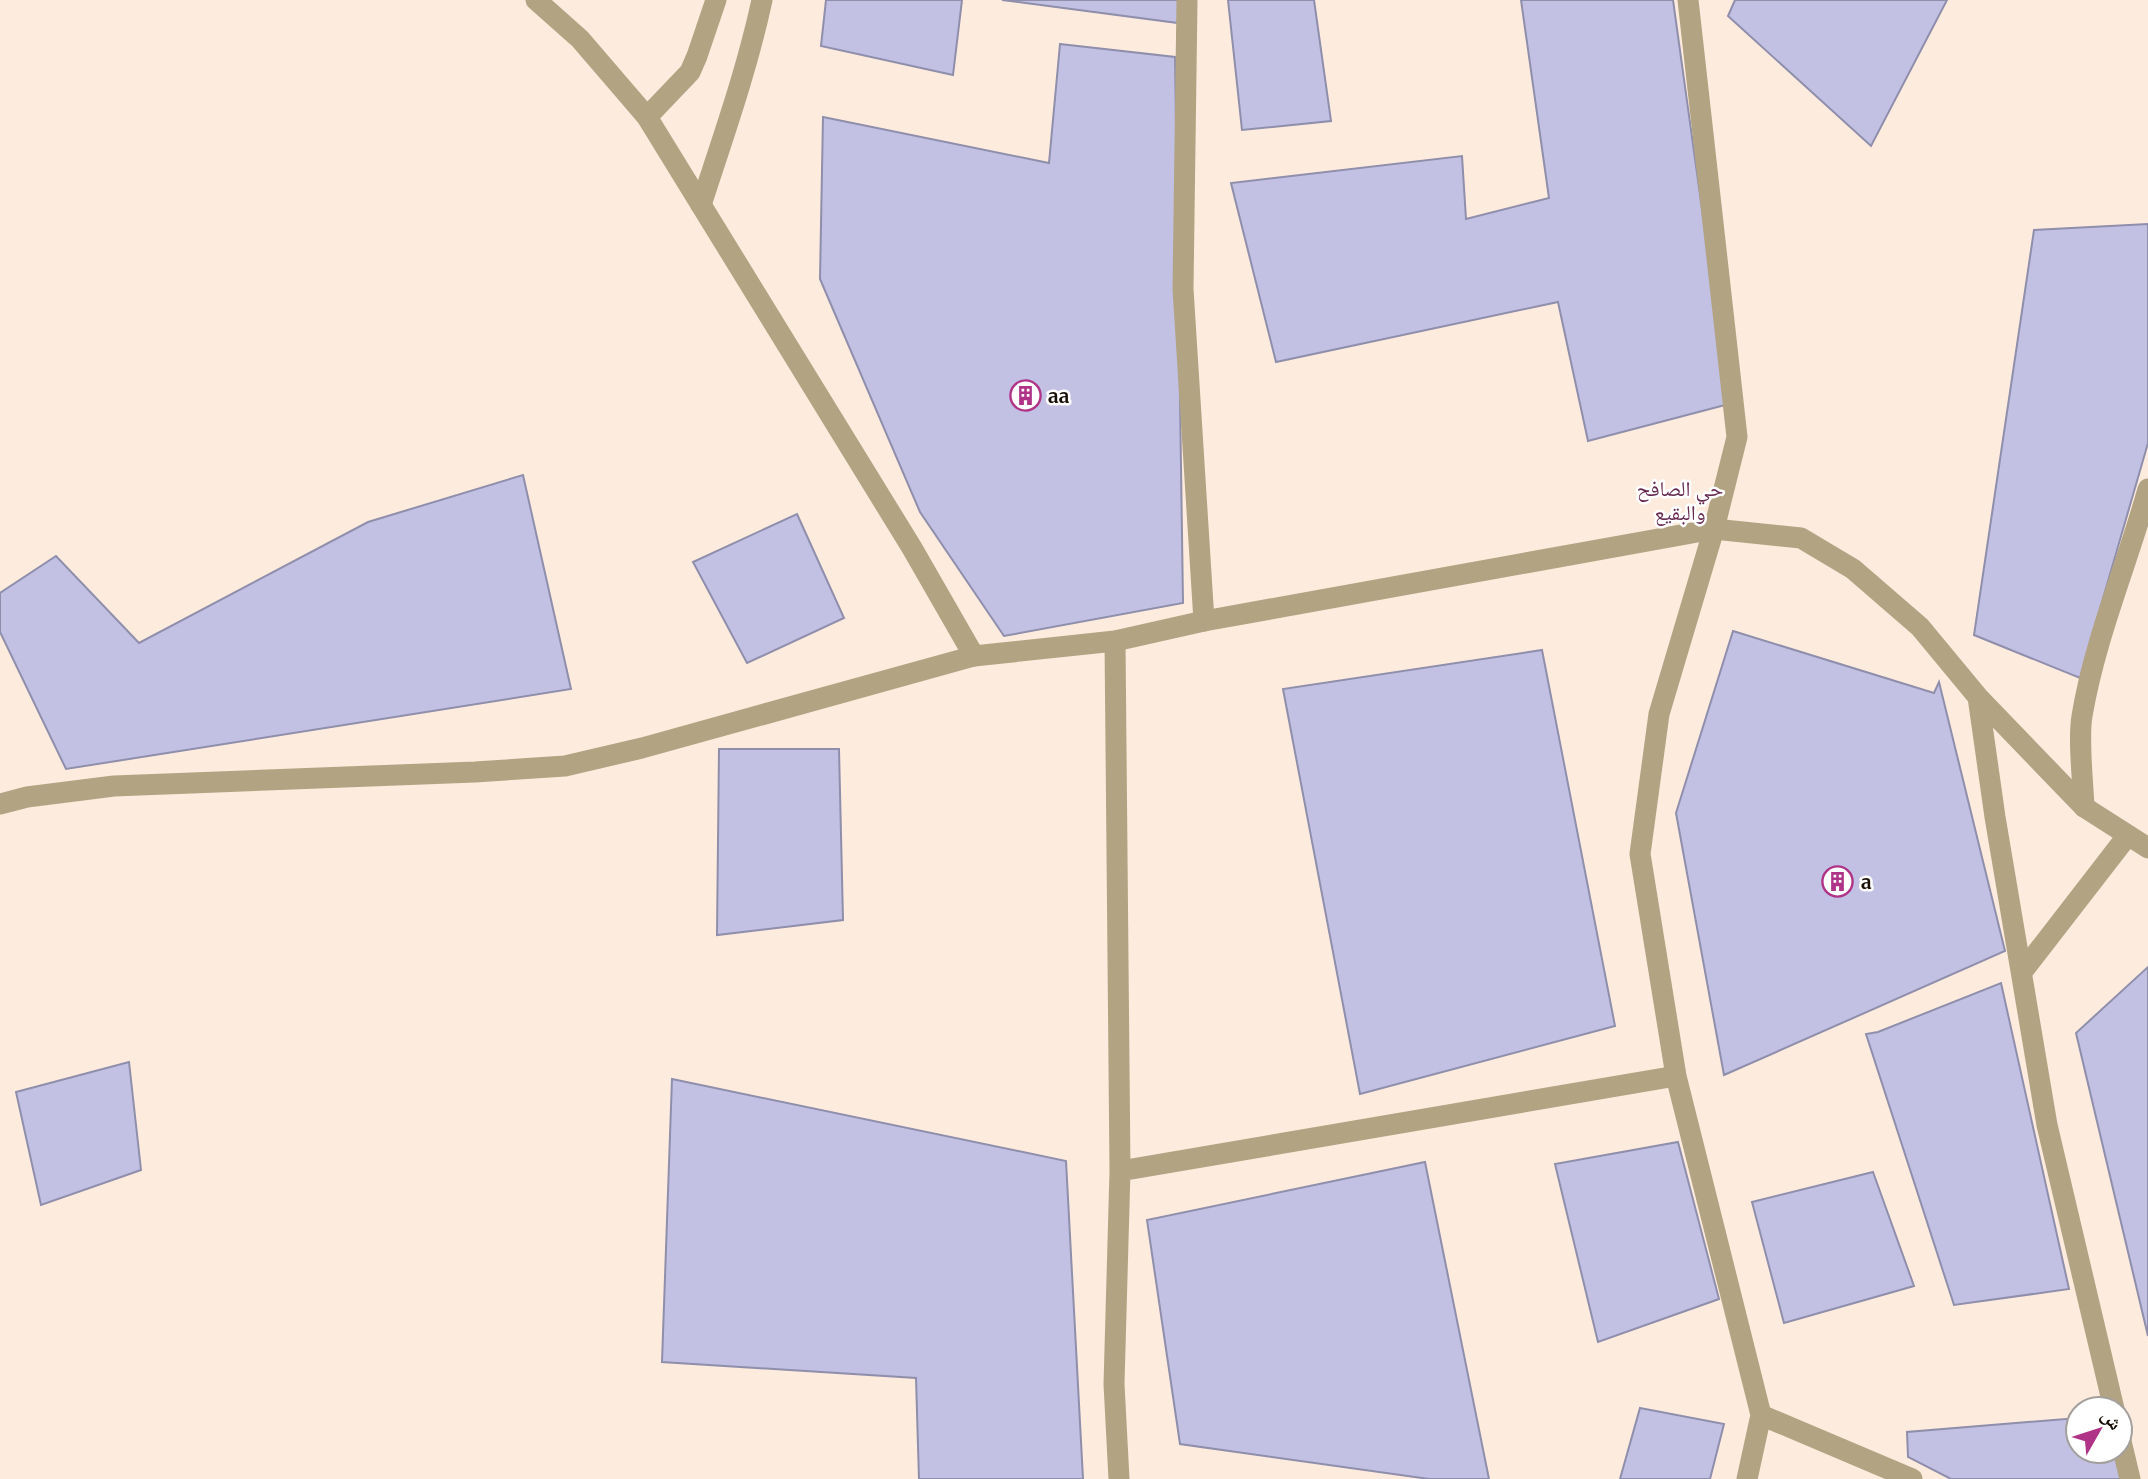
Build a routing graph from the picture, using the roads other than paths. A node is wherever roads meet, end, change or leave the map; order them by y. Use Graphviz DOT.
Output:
graph roads {
  1 [pos="536,0"];
  2 [pos="716,0"];
  3 [pos="762,0"];
  4 [pos="1186,0"];
  5 [pos="1688,0"];
  6 [pos="647,117"];
  7 [pos="701,205"];
  8 [pos="2148,489"];
  9 [pos="1714,529"];
  10 [pos="1204,621"];
  11 [pos="1115,641"];
  12 [pos="974,656"];
  13 [pos="1978,697"];
  14 [pos="0,804"];
  15 [pos="2084,807"];
  16 [pos="2128,835"];
  17 [pos="2148,848"];
  18 [pos="2022,972"];
  19 [pos="1676,1076"];
  20 [pos="1120,1171"];
  21 [pos="2111,1395"];
  22 [pos="1761,1415"];
  23 [pos="1119,1479"];
  24 [pos="1746,1479"];
  25 [pos="1912,1479"];
  1 -- 6 [label="street"];
  2 -- 6 [label="street"];
  3 -- 7 [label="street"];
  4 -- 10 [label="street"];
  5 -- 9 [label="street"];
  6 -- 7 [label="street"];
  7 -- 12 [label="street"];
  8 -- 15 [label="street"];
  9 -- 10 [label="street"];
  9 -- 13 [label="street"];
  9 -- 19 [label="street"];
  10 -- 11 [label="street"];
  11 -- 12 [label="street"];
  11 -- 20 [label="street"];
  12 -- 14 [label="street"];
  13 -- 15 [label="street"];
  13 -- 18 [label="street"];
  15 -- 16 [label="street"];
  16 -- 17 [label="street"];
  16 -- 18 [label="street"];
  18 -- 21 [label="street"];
  19 -- 20 [label="street"];
  19 -- 22 [label="street"];
  20 -- 23 [label="street"];
  22 -- 24 [label="street"];
  22 -- 25 [label="street"];
}
